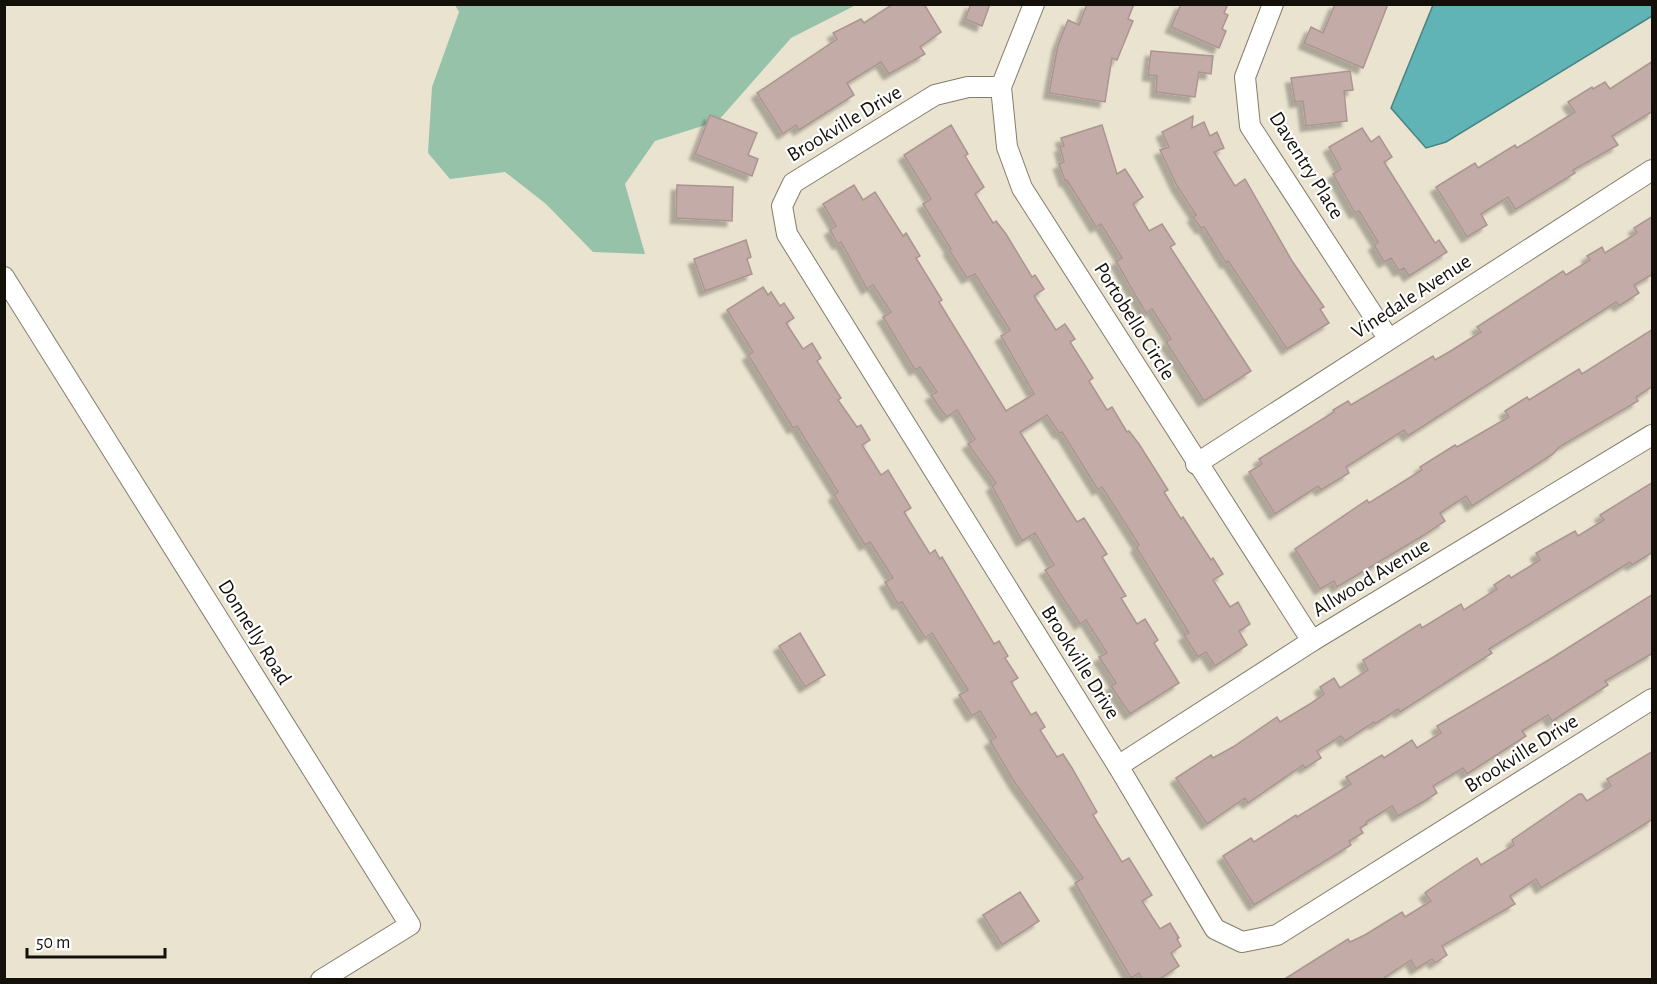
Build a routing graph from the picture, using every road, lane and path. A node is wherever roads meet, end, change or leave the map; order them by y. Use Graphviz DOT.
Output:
graph roads {
  1 [pos="1034,4"];
  2 [pos="1273,4"];
  3 [pos="1001,87"];
  4 [pos="1653,170"];
  5 [pos="4,277"];
  6 [pos="1388,338"];
  7 [pos="1653,435"];
  8 [pos="1196,464"];
  9 [pos="1311,640"];
  10 [pos="1653,699"];
  11 [pos="1118,766"];
  12 [pos="321,980"];
  1 -- 3 [label="street, Portobello Circle"];
  2 -- 6 [label="street, Daventry Place"];
  3 -- 8 [label="street, Portobello Circle"];
  3 -- 11 [label="street, Brookville Drive"];
  4 -- 6 [label="street, Vinedale Avenue"];
  5 -- 12 [label="street, Donnelly Road"];
  6 -- 8 [label="street, Vinedale Avenue"];
  7 -- 9 [label="street, Allwood Avenue"];
  8 -- 9 [label="street, Portobello Circle"];
  9 -- 11 [label="street, Allwood Avenue"];
  10 -- 11 [label="street, Brookville Drive"];
}
